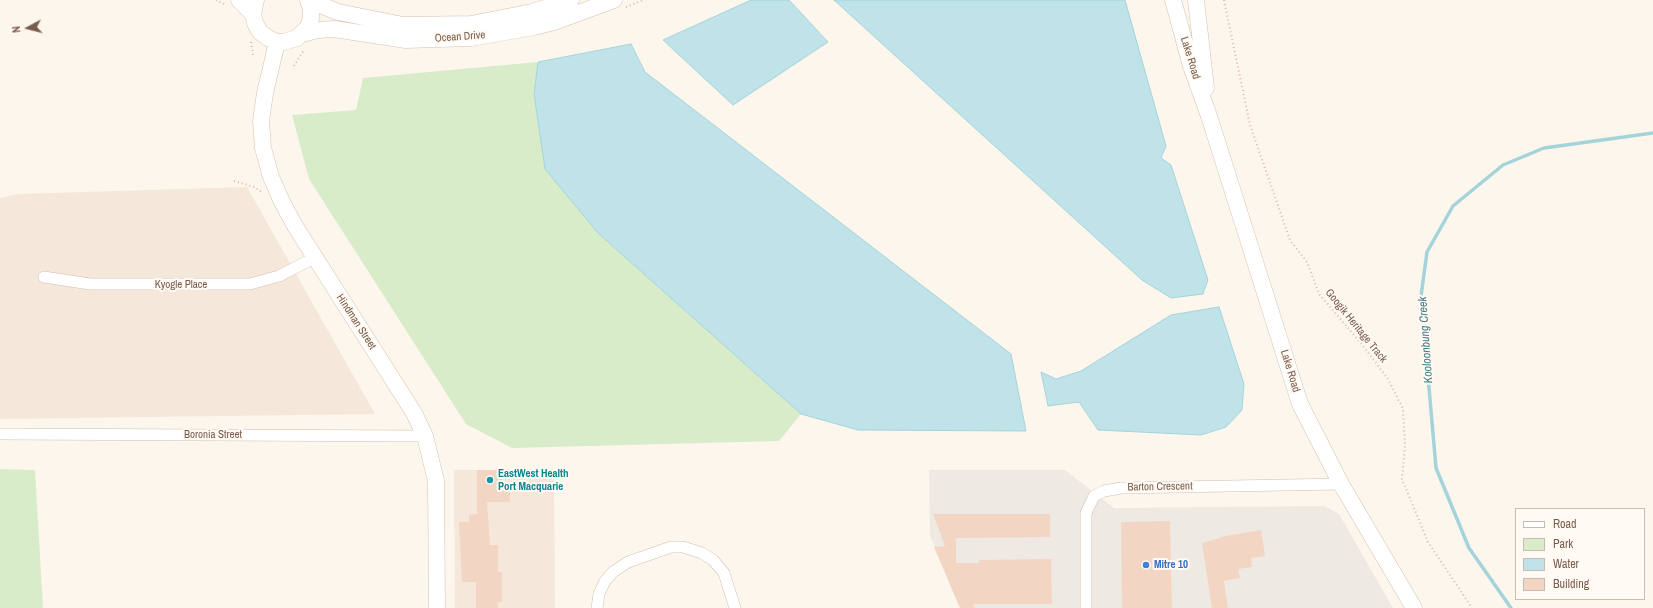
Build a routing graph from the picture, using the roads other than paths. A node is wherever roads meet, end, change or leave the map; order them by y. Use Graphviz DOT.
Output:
graph roads {
  1 [pos="239,0"];
  2 [pos="308,0"];
  3 [pos="571,0"];
  4 [pos="614,0"];
  5 [pos="1173,0"];
  6 [pos="1196,0"];
  7 [pos="254,7"];
  8 [pos="302,34"];
  9 [pos="277,42"];
  10 [pos="1209,116"];
  11 [pos="314,258"];
  12 [pos="44,277"];
  13 [pos="0,434"];
  14 [pos="425,436"];
  15 [pos="1341,484"];
  16 [pos="437,608"];
  17 [pos="597,608"];
  18 [pos="735,608"];
  19 [pos="1086,608"];
  20 [pos="1414,608"];
  1 -- 7 [label="main road"];
  2 -- 3 [label="main road, Ocean Drive"];
  2 -- 8 [label="main road"];
  4 -- 8 [label="main road, Ocean Drive"];
  5 -- 10 [label="main road, Lake Road"];
  6 -- 10 [label="main road, Lake Road"];
  7 -- 9 [label="main road"];
  8 -- 9 [label="main road, Ocean Drive"];
  9 -- 11 [label="main road, Hindman Street"];
  10 -- 15 [label="main road, Lake Road"];
  11 -- 12 [label="street, Kyogle Place"];
  11 -- 14 [label="main road, Hindman Street"];
  13 -- 14 [label="street, Boronia Street"];
  14 -- 16 [label="main road, Hindman Street"];
  15 -- 19 [label="street, Barton Crescent"];
  15 -- 20 [label="main road, Lake Road"];
  17 -- 18 [label="street"];
}
